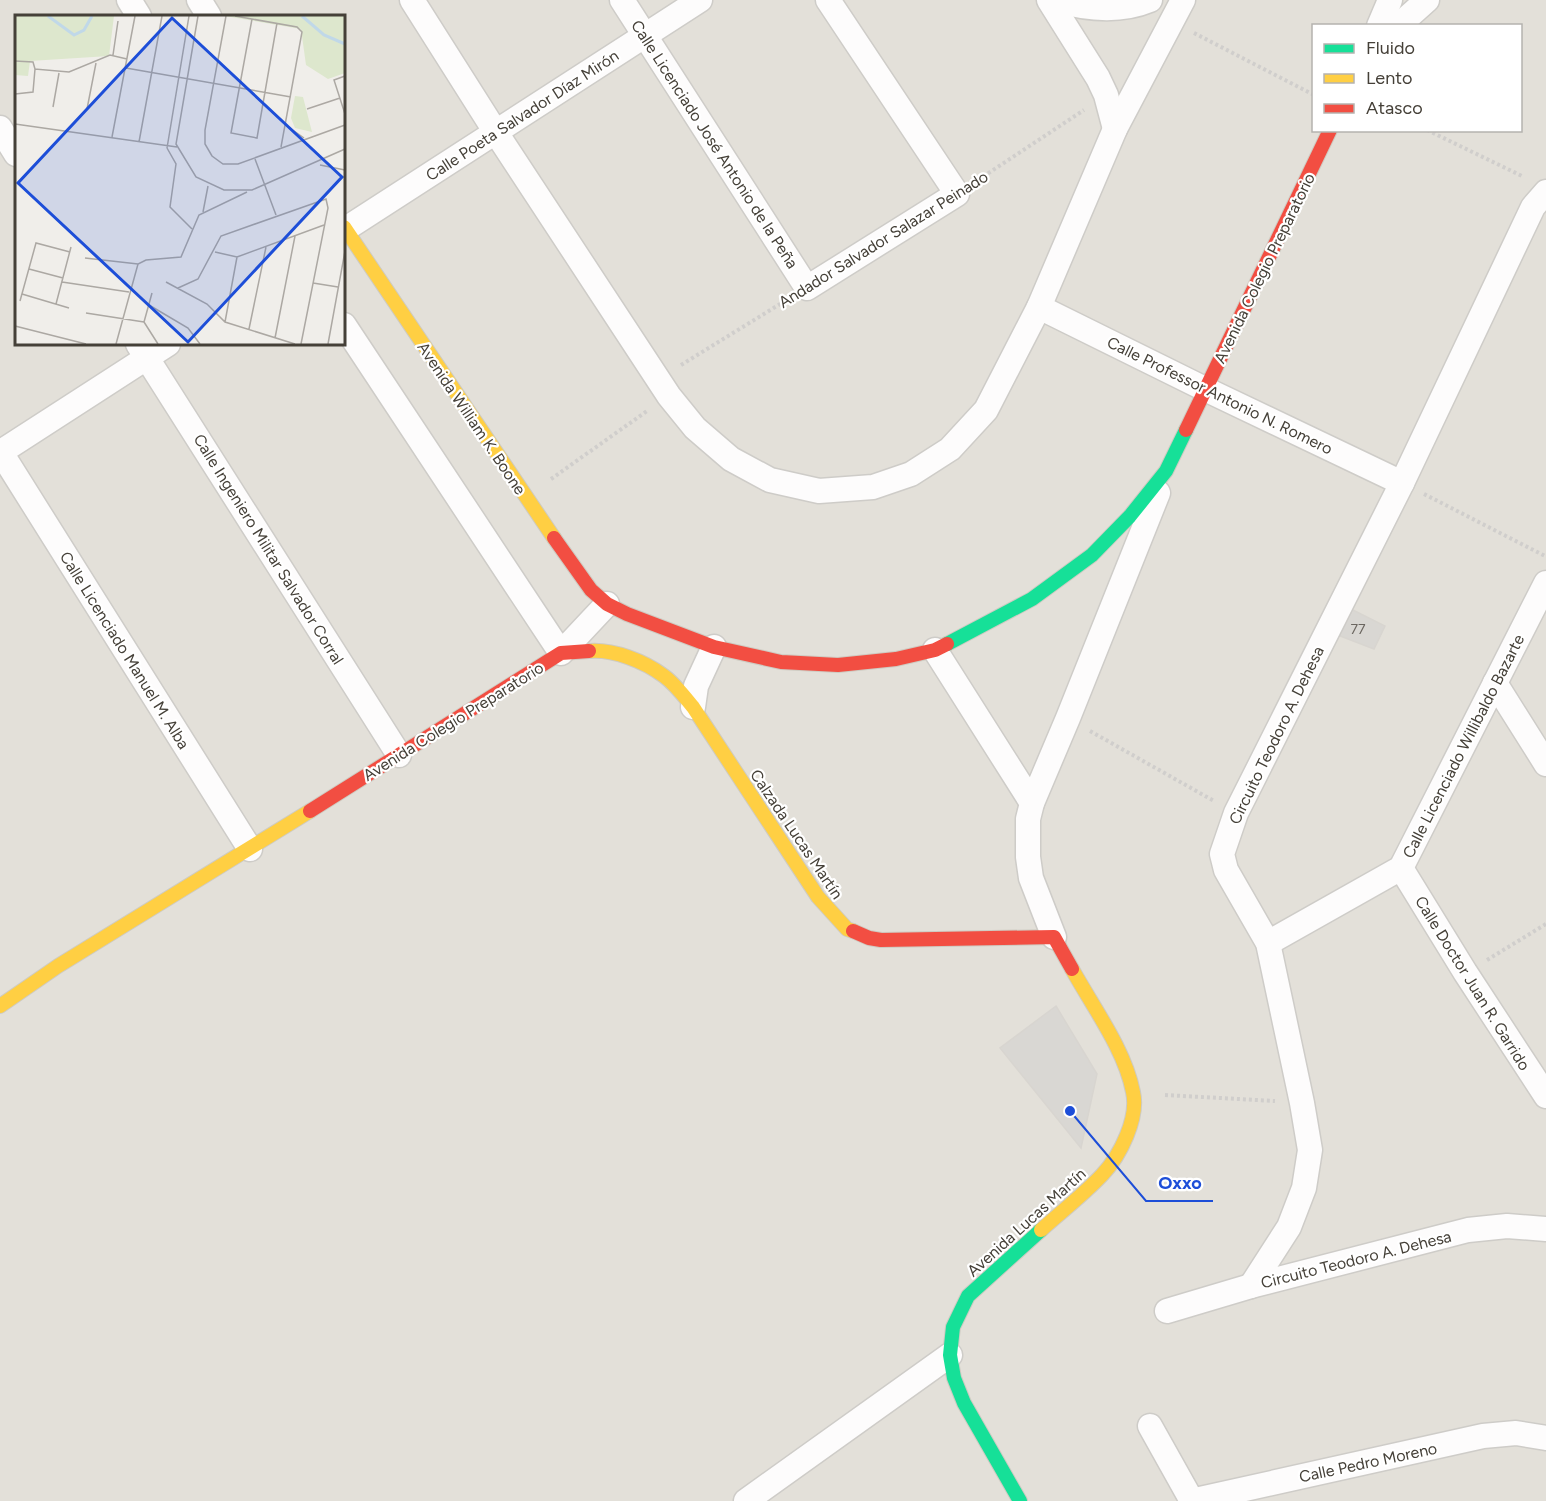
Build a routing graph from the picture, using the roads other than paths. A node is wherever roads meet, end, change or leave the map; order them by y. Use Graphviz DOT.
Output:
graph roads {
  1 [pos="129,0"];
  2 [pos="199,0"];
  3 [pos="412,0"];
  4 [pos="622,0"];
  5 [pos="700,0"];
  6 [pos="828,0"];
  7 [pos="1049,0"];
  8 [pos="1055,0"];
  9 [pos="1150,0"];
  10 [pos="1183,0"];
  11 [pos="1390,0"];
  12 [pos="1427,0"];
  13 [pos="138,15"];
  14 [pos="208,15"];
  15 [pos="1380,24"];
  16 [pos="1400,24"];
  17 [pos="645,36"];
  18 [pos="0,128"];
  19 [pos="1114,129"];
  20 [pos="495,131"];
  21 [pos="1329,132"];
  22 [pos="15,152"];
  23 [pos="1546,192"];
  24 [pos="345,227"];
  25 [pos="345,229"];
  26 [pos="807,288"];
  27 [pos="1039,307"];
  28 [pos="345,327"];
  29 [pos="164,345"];
  30 [pos="142,350"];
  31 [pos="1206,389"];
  32 [pos="1,451"];
  33 [pos="1166,471"];
  34 [pos="1402,483"];
  35 [pos="1546,583"];
  36 [pos="607,604"];
  37 [pos="714,646"];
  38 [pos="935,650"];
  39 [pos="561,653"];
  40 [pos="1496,683"];
  41 [pos="693,707"];
  42 [pos="399,755"];
  43 [pos="1546,764"];
  44 [pos="1032,803"];
  45 [pos="250,849"];
  46 [pos="1401,868"];
  47 [pos="1054,937"];
  48 [pos="1268,943"];
  49 [pos="0,1006"];
  50 [pos="1546,1096"];
  51 [pos="1546,1229"];
  52 [pos="1251,1286"];
  53 [pos="1167,1311"];
  54 [pos="950,1355"];
  55 [pos="1150,1426"];
  56 [pos="1546,1438"];
  57 [pos="746,1501"];
  58 [pos="1020,1501"];
  59 [pos="1192,1501"];
  1 -- 13 [label="street"];
  2 -- 14 [label="street"];
  3 -- 20 [label="street"];
  4 -- 17 [label="street, Calle Licenciado José Antonio de la Peña"];
  5 -- 17 [label="street, Calle Poeta Salvador Díaz Mirón"];
  6 -- 26 [label="street, Andador Salvador Salazar Peinado"];
  7 -- 19 [label="street"];
  8 -- 9 [label="street"];
  10 -- 19 [label="street"];
  11 -- 15 [label="street"];
  12 -- 16 [label="street"];
  17 -- 20 [label="street, Calle Poeta Salvador Díaz Mirón"];
  17 -- 26 [label="street, Calle Licenciado José Antonio de la Peña"];
  18 -- 22 [label="street"];
  19 -- 27 [label="street"];
  20 -- 24 [label="street, Calle Poeta Salvador Díaz Mirón"];
  20 -- 27 [label="street"];
  21 -- 31 [label="street, Avenida Colegio Preparatorio"];
  23 -- 34 [label="street, Circuito Teodoro A. Dehesa"];
  25 -- 36 [label="street, Avenida William K. Boone"];
  27 -- 31 [label="street, Calle Professor Antonio N. Romero"];
  28 -- 39 [label="street"];
  29 -- 30 [label="street"];
  30 -- 32 [label="street"];
  30 -- 42 [label="street, Calle Ingeniero Militar Salvador Corral"];
  31 -- 33 [label="street, Avenida Colegio Preparatorio"];
  31 -- 34 [label="street, Calle Professor Antonio N. Romero"];
  32 -- 45 [label="street, Calle Licenciado Manuel M. Alba"];
  33 -- 38 [label="street, Avenida Colegio Preparatorio"];
  33 -- 44 [label="street, Avenida Colegio Preparatorio"];
  34 -- 48 [label="street, Circuito Teodoro A. Dehesa"];
  35 -- 40 [label="street, Calle Licenciado Willibaldo Bazarte"];
  36 -- 37 [label="street, Avenida Colegio Preparatorio"];
  36 -- 39 [label="street, Avenida Colegio Preparatorio"];
  37 -- 38 [label="street, Avenida Colegio Preparatorio"];
  37 -- 41 [label="street"];
  38 -- 44 [label="street"];
  39 -- 41 [label="street, Calzada Lucas Martín"];
  39 -- 42 [label="street, Avenida Colegio Preparatorio"];
  40 -- 43 [label="street"];
  40 -- 46 [label="street, Calle Licenciado Willibaldo Bazarte"];
  41 -- 47 [label="street, Calzada Lucas Martín"];
  42 -- 45 [label="street, Avenida Colegio Preparatorio"];
  44 -- 47 [label="street, Avenida Colegio Preparatorio"];
  45 -- 49 [label="street, Avenida Colegio Preparatorio"];
  46 -- 48 [label="street, Calle Licenciado Willibaldo Bazarte"];
  46 -- 50 [label="street, Calle Doctor Juan R. Garrido"];
  47 -- 54 [label="street, Avenida Lucas Martín"];
  48 -- 52 [label="street, Circuito Teodoro A. Dehesa"];
  51 -- 52 [label="street, Circuito Teodoro A. Dehesa"];
  52 -- 53 [label="street"];
  54 -- 57 [label="street"];
  54 -- 58 [label="street, Avenida Lucas Martín"];
  55 -- 59 [label="street"];
  56 -- 59 [label="street, Calle Pedro Moreno"];
}
